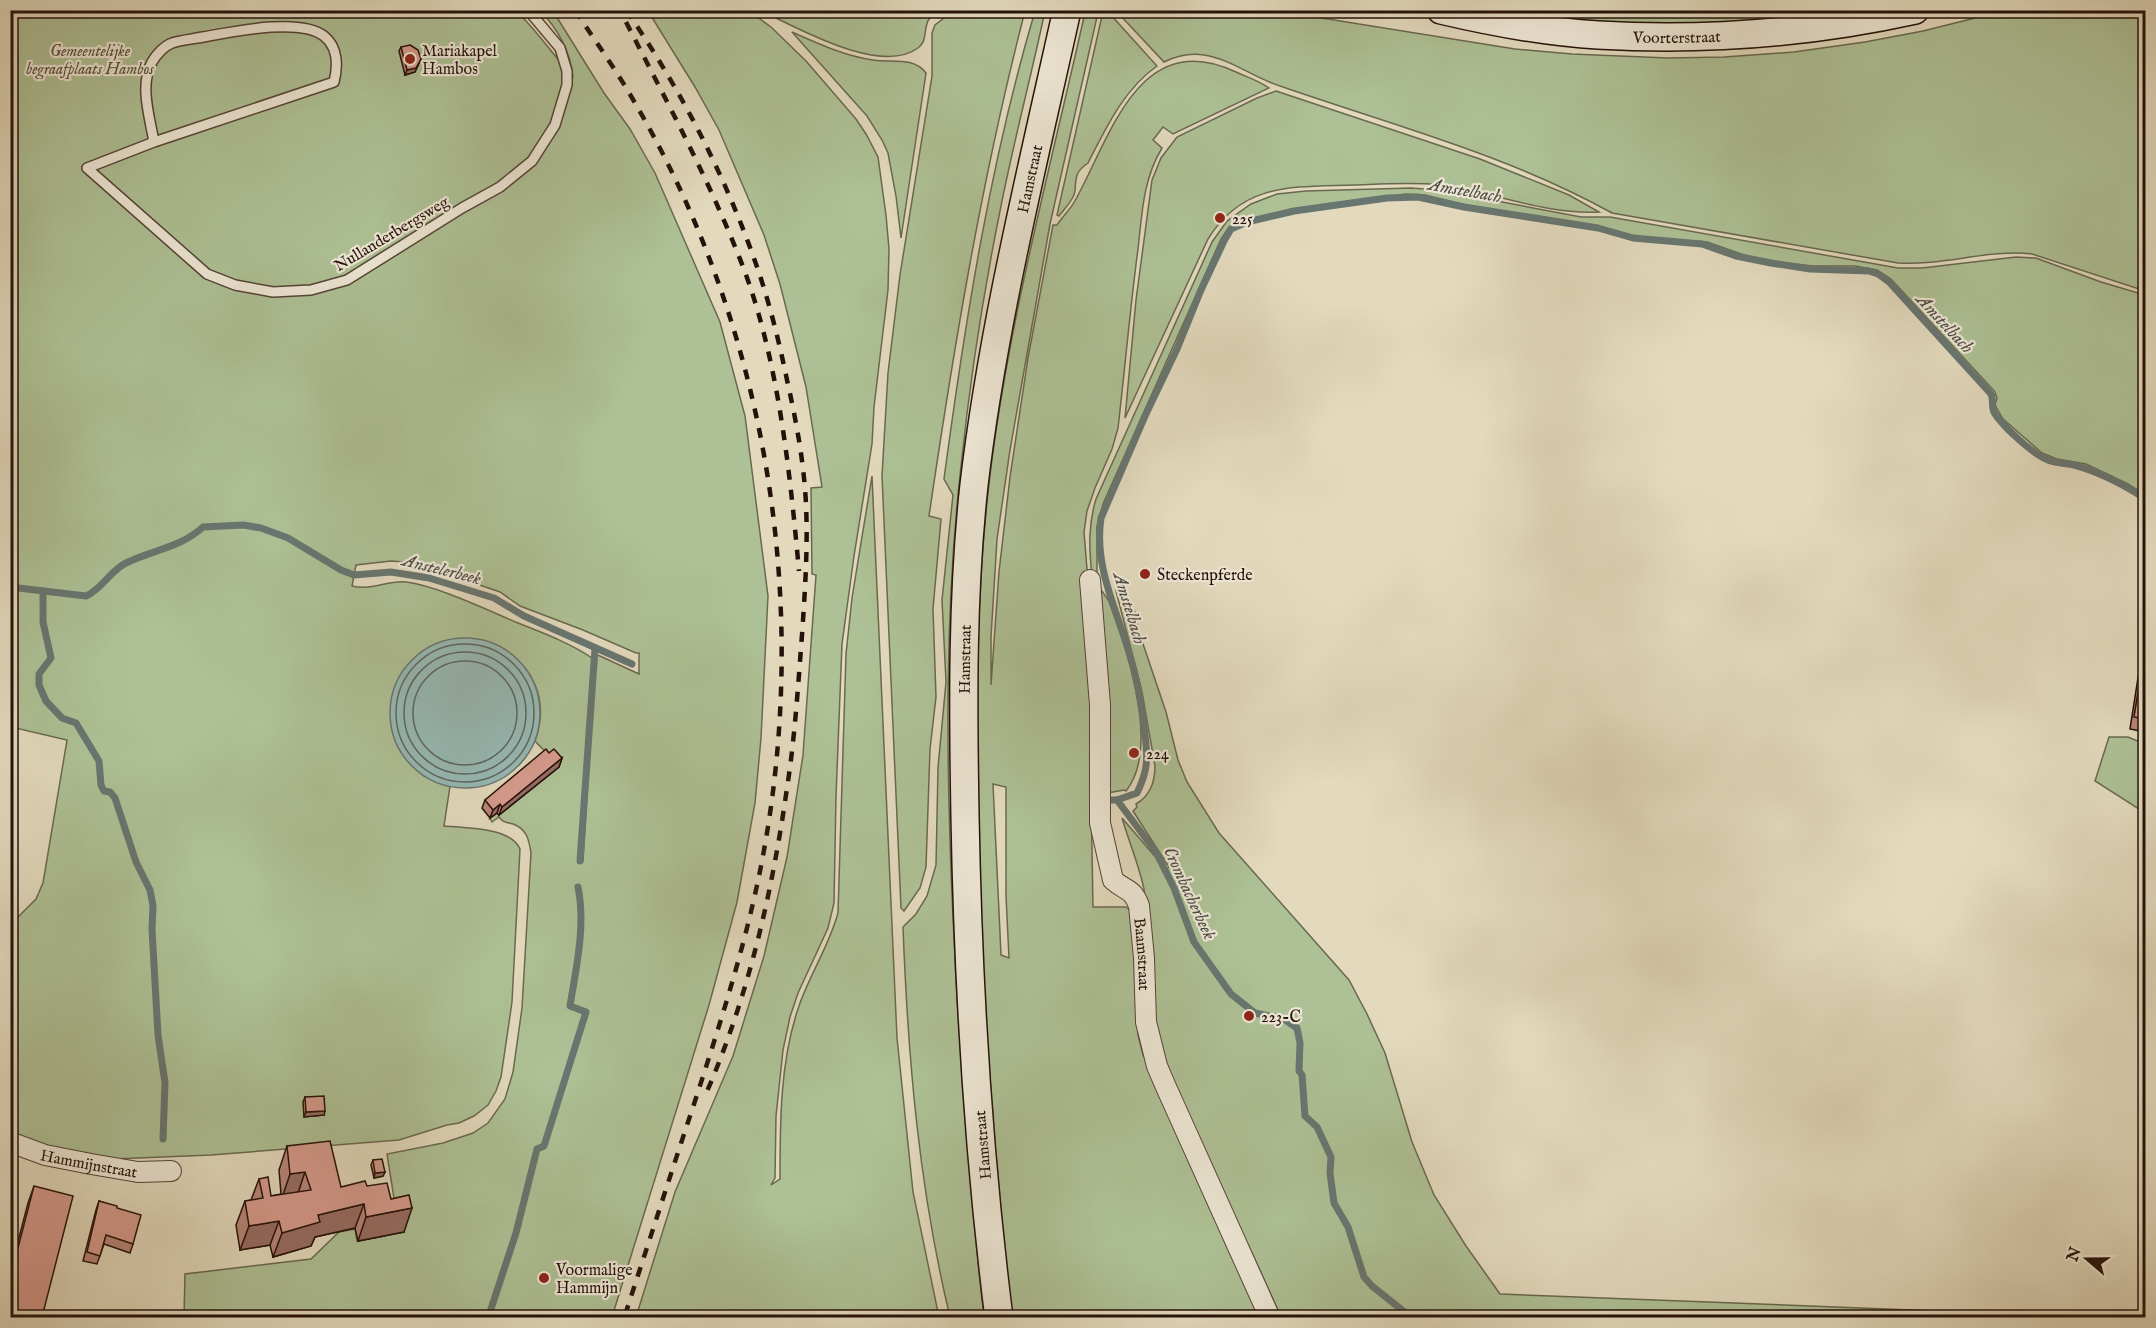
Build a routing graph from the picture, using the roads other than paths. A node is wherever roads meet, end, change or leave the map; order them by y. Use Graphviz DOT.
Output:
graph roads {
  1 [pos="528,10"];
  2 [pos="1067,10"];
  3 [pos="1441,10"];
  4 [pos="1915,10"];
  5 [pos="154,142"];
  6 [pos="1090,580"];
  7 [pos="10,1142"];
  8 [pos="171,1171"];
  9 [pos="999,1317"];
  10 [pos="1270,1317"];
  1 -- 5 [label="lane, Nullanderbergsweg"];
  2 -- 9 [label="main road, Hamstraat"];
  3 -- 4 [label="main road, Voorterstraat"];
  5 -- 5 [label="lane, Nullanderbergsweg"];
  6 -- 10 [label="street, Baamstraat"];
  7 -- 8 [label="street, Hammijnstraat"];
}
